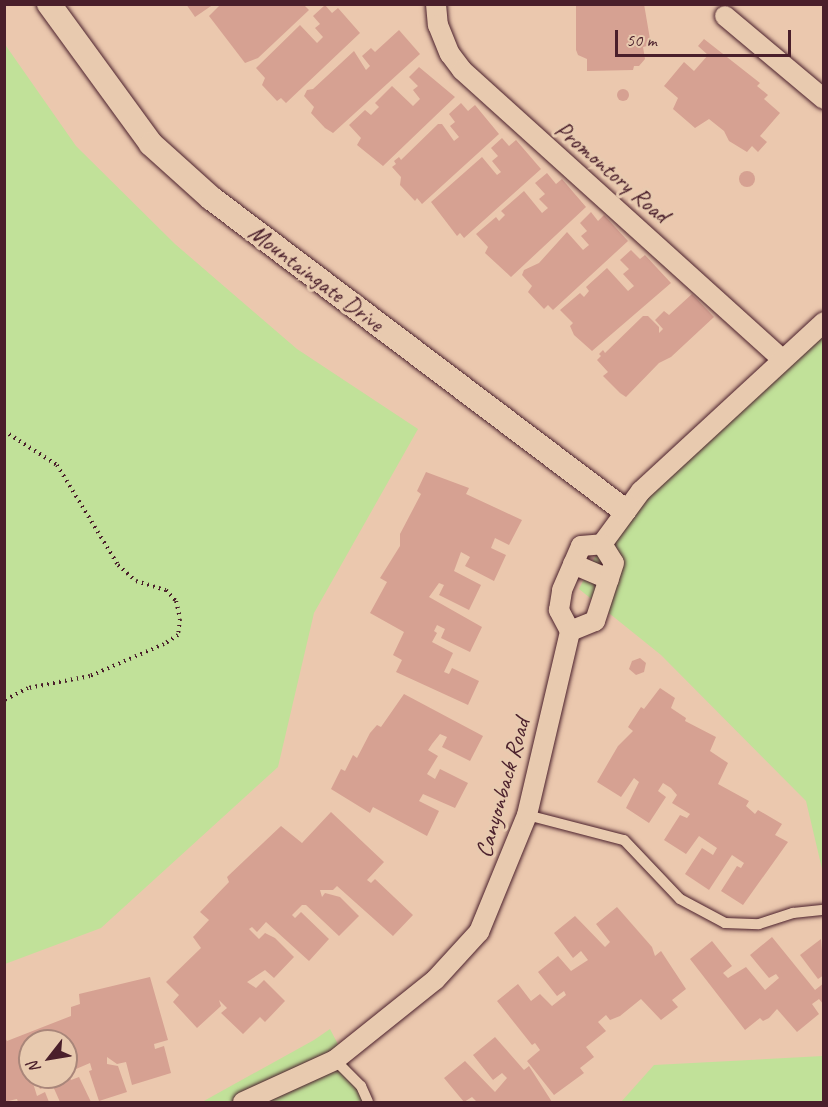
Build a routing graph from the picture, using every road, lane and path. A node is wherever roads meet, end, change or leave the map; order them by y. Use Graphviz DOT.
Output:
graph roads {
  1 [pos="49,4"];
  2 [pos="436,4"];
  3 [pos="725,16"];
  4 [pos="824,99"];
  5 [pos="824,322"];
  6 [pos="782,359"];
  7 [pos="4,431"];
  8 [pos="624,510"];
  9 [pos="602,544"];
  10 [pos="577,555"];
  11 [pos="609,579"];
  12 [pos="570,631"];
  13 [pos="4,700"];
  14 [pos="527,814"];
  15 [pos="824,910"];
  16 [pos="335,1060"];
  17 [pos="243,1102"];
  18 [pos="368,1102"];
  1 -- 8 [label="street, Mountaingate Drive"];
  2 -- 6 [label="street, Promontory Road"];
  3 -- 4 [label="street"];
  5 -- 6 [label="street"];
  6 -- 8 [label="street"];
  7 -- 13 [label="path"];
  8 -- 9 [label="street"];
  9 -- 10 [label="street"];
  9 -- 11 [label="street"];
  10 -- 11 [label="street"];
  10 -- 12 [label="street"];
  11 -- 12 [label="street"];
  12 -- 14 [label="street, Canyonback Road"];
  14 -- 15 [label="lane"];
  14 -- 16 [label="street, Canyonback Road"];
  16 -- 17 [label="street, Canyonback Road"];
  16 -- 18 [label="lane"];
}
